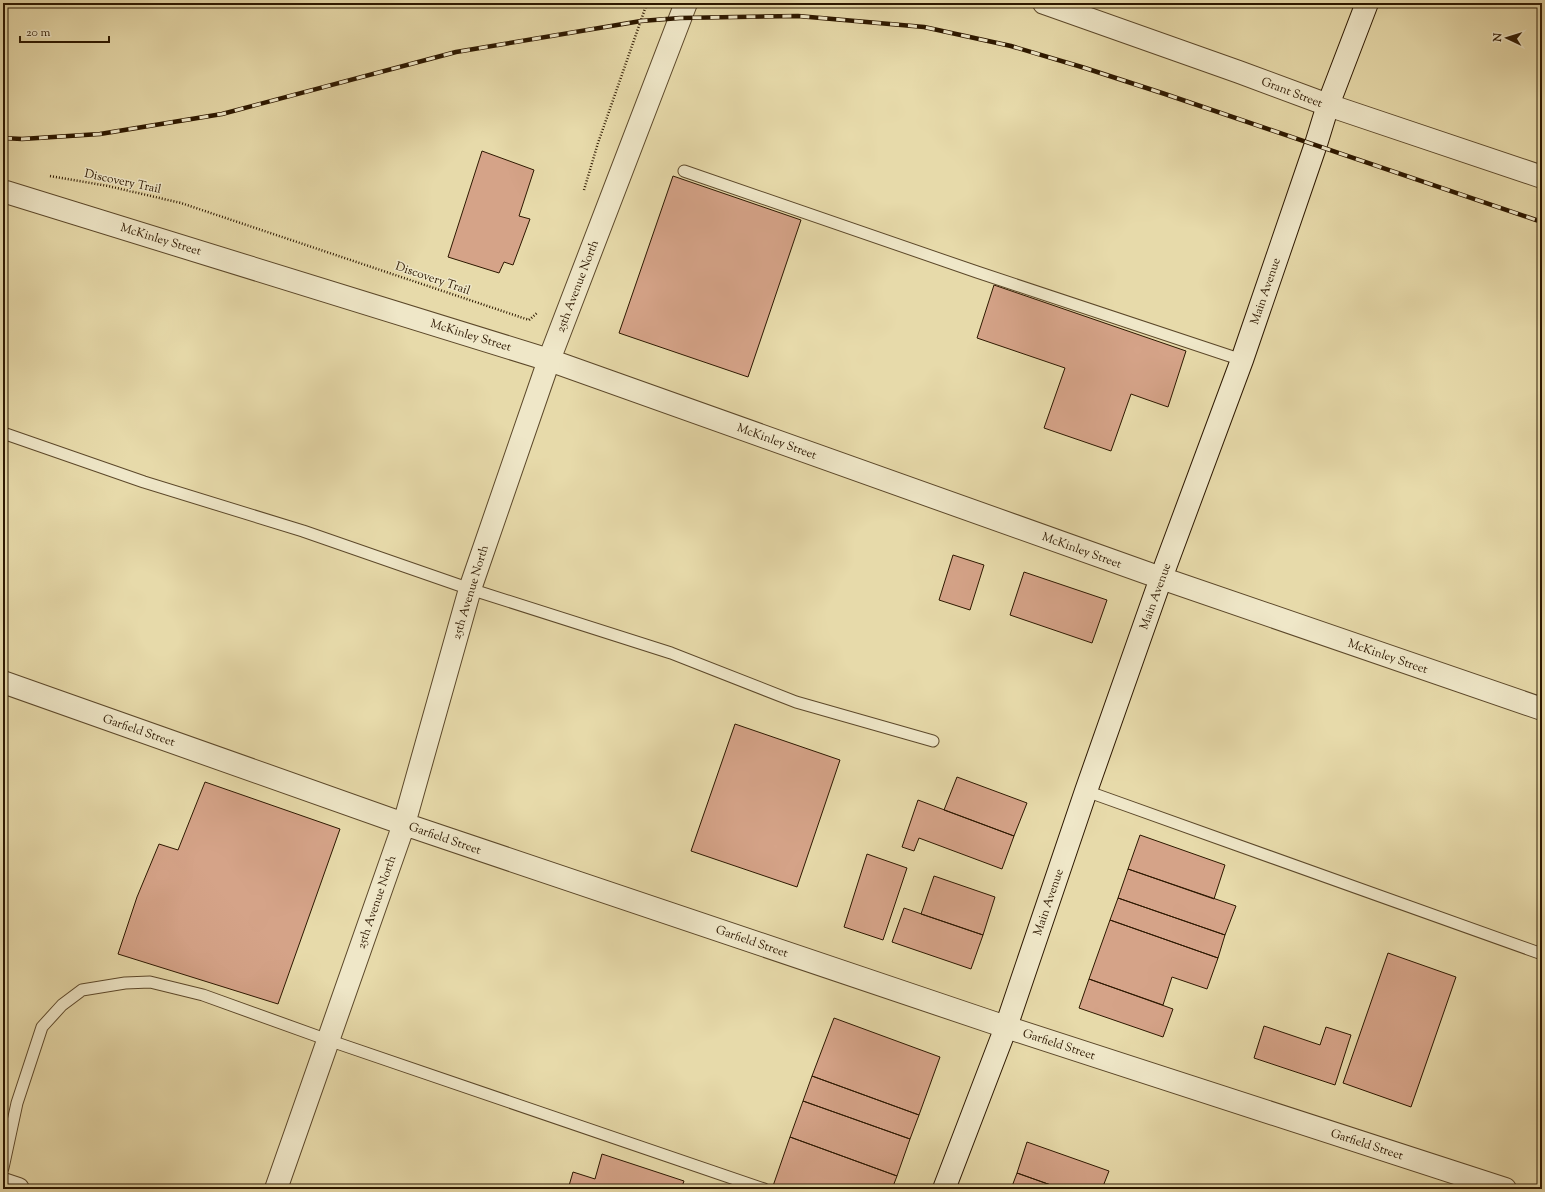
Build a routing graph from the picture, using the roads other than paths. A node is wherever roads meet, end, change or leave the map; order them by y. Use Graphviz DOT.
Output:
graph roads {
  1 [pos="686,3"];
  2 [pos="1044,3"];
  3 [pos="1367,3"];
  4 [pos="1328,105"];
  5 [pos="684,171"];
  6 [pos="1542,177"];
  7 [pos="4,192"];
  8 [pos="549,360"];
  9 [pos="1242,360"];
  10 [pos="3,433"];
  11 [pos="1161,578"];
  12 [pos="470,589"];
  13 [pos="3,682"];
  14 [pos="1542,709"];
  15 [pos="933,741"];
  16 [pos="1086,791"];
  17 [pos="404,824"];
  18 [pos="1542,954"];
  19 [pos="1006,1026"];
  20 [pos="328,1040"];
  21 [pos="3,1168"];
  22 [pos="3,1184"];
  23 [pos="18,1189"];
  24 [pos="276,1189"];
  25 [pos="764,1189"];
  26 [pos="944,1189"];
  27 [pos="1505,1189"];
  1 -- 8 [label="street, 25th Avenue North"];
  2 -- 4 [label="street, Grant Street"];
  3 -- 4 [label="street, Main Avenue"];
  4 -- 6 [label="street, Grant Street"];
  4 -- 9 [label="street, Main Avenue"];
  5 -- 9 [label="lane"];
  7 -- 8 [label="street, McKinley Street"];
  8 -- 11 [label="street, McKinley Street"];
  8 -- 12 [label="street, 25th Avenue North"];
  9 -- 11 [label="street, Main Avenue"];
  10 -- 12 [label="lane"];
  11 -- 14 [label="street, McKinley Street"];
  11 -- 16 [label="street, Main Avenue"];
  12 -- 15 [label="lane"];
  12 -- 17 [label="street, 25th Avenue North"];
  13 -- 17 [label="street, Garfield Street"];
  16 -- 18 [label="lane"];
  16 -- 19 [label="street, Main Avenue"];
  17 -- 19 [label="street, Garfield Street"];
  17 -- 20 [label="street, 25th Avenue North"];
  19 -- 26 [label="street, Main Avenue"];
  19 -- 27 [label="street, Garfield Street"];
  20 -- 21 [label="lane"];
  20 -- 24 [label="street, 25th Avenue North"];
  20 -- 25 [label="lane"];
  22 -- 23 [label="street"];
}
